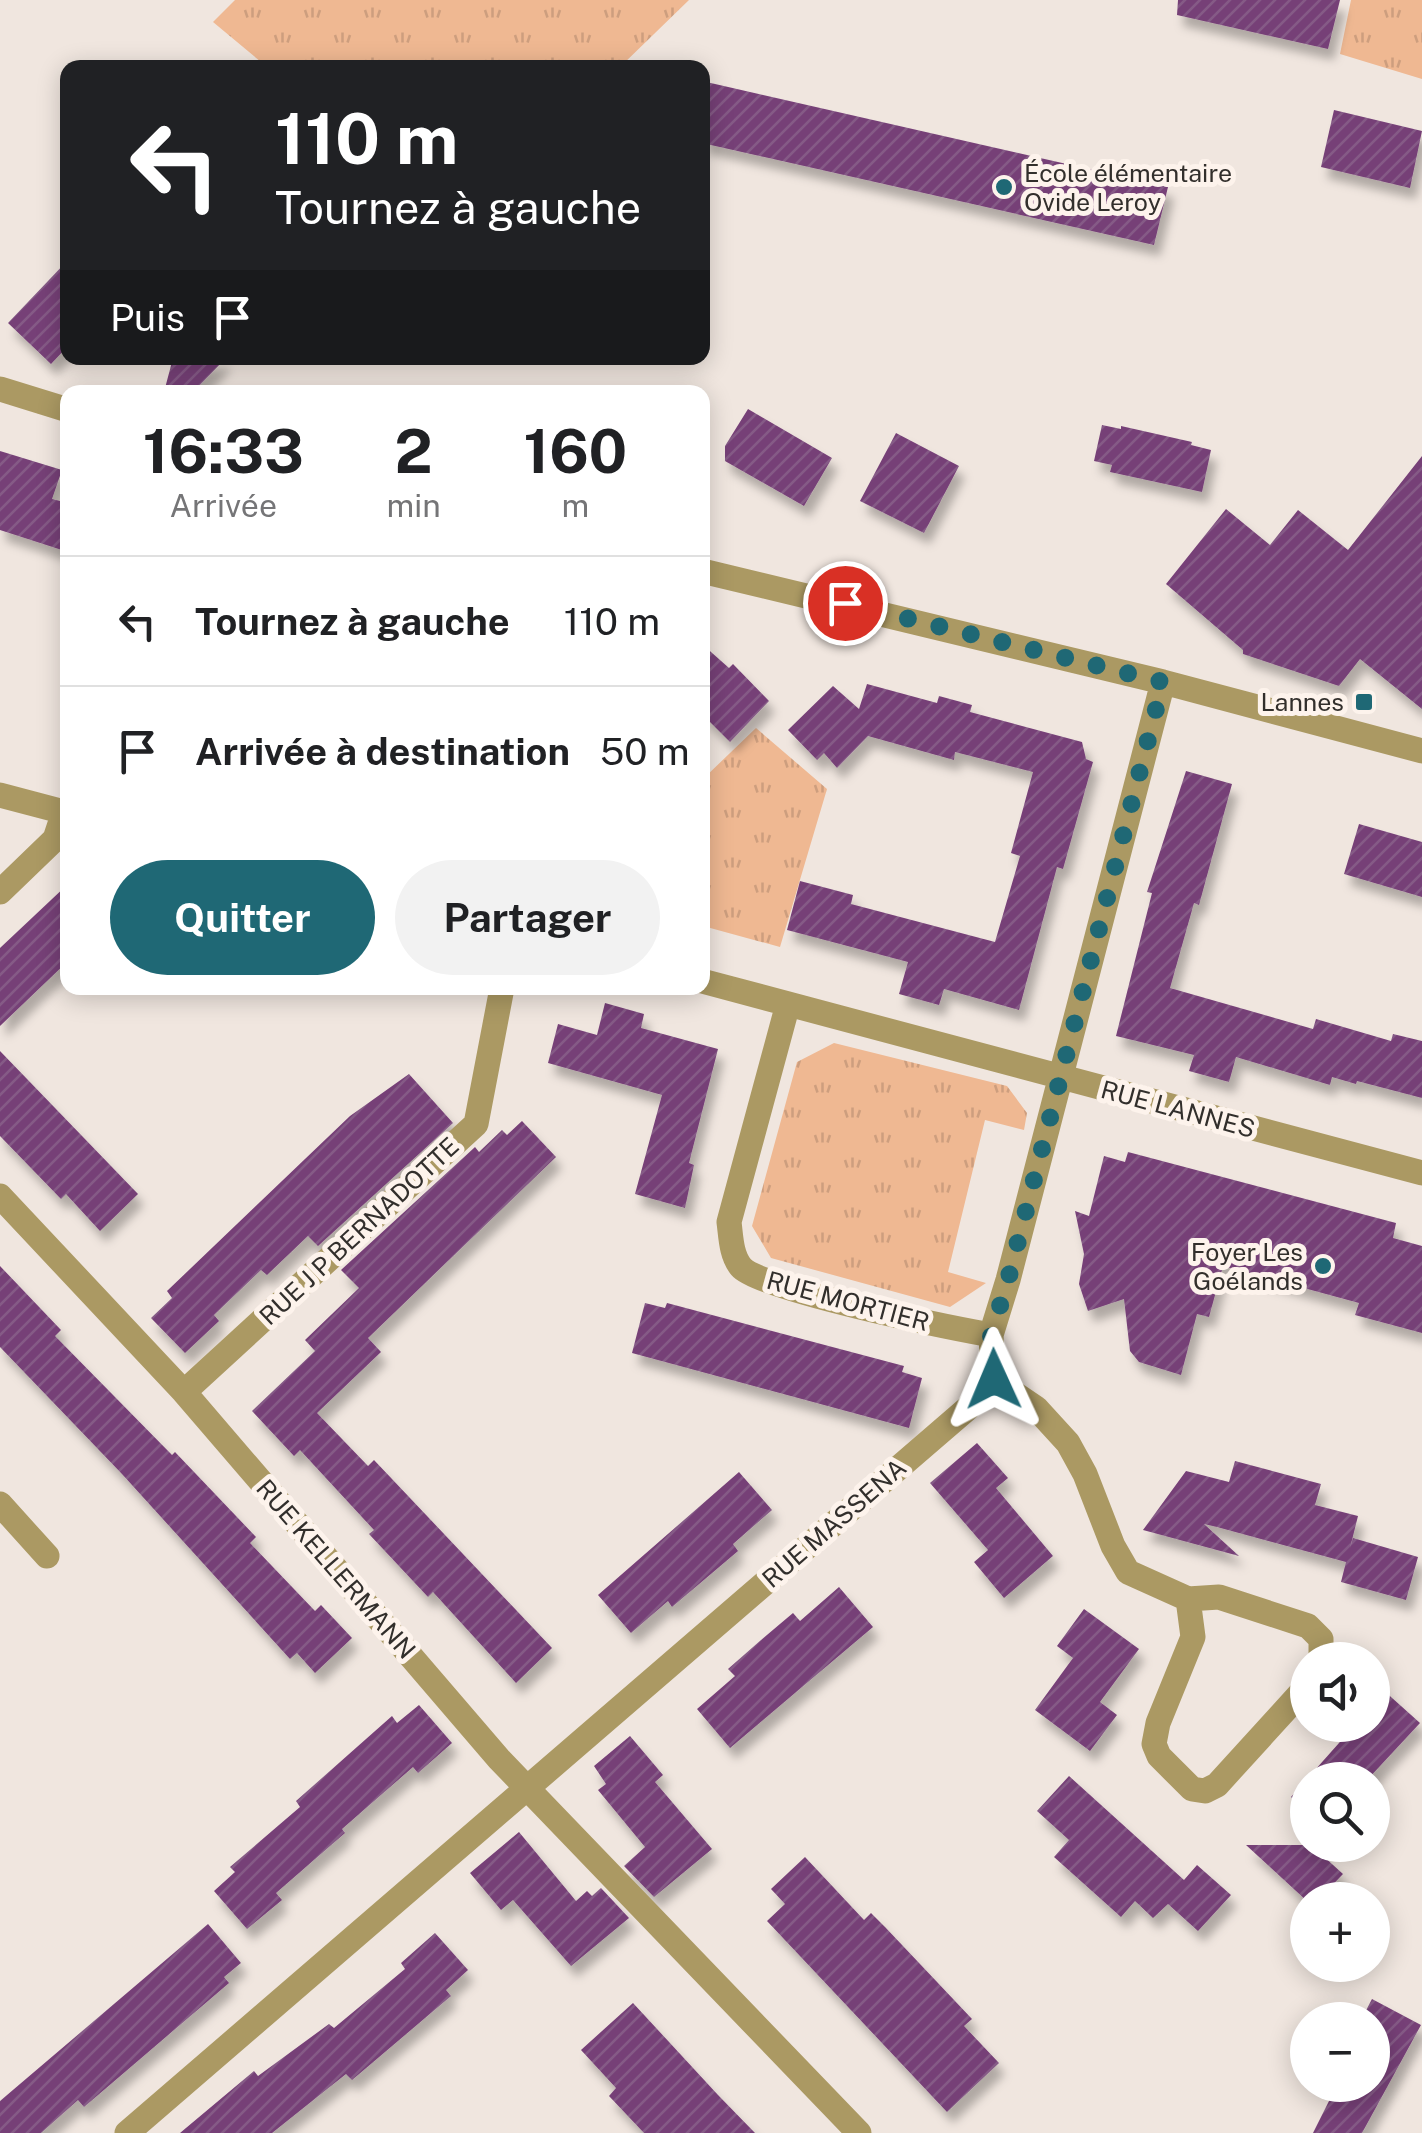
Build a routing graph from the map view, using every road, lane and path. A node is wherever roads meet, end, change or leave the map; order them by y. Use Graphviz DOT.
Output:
graph roads {
  1 [pos="0,389"];
  2 [pos="60,408"];
  3 [pos="710,572"];
  4 [pos="1163,682"];
  5 [pos="1422,751"];
  6 [pos="0,795"];
  7 [pos="60,810"];
  8 [pos="60,826"];
  9 [pos="0,892"];
  10 [pos="710,983"];
  11 [pos="501,995"];
  12 [pos="788,1004"];
  13 [pos="1059,1078"];
  14 [pos="1422,1173"];
  15 [pos="0,1196"];
  16 [pos="991,1335"];
  17 [pos="994,1379"];
  18 [pos="184,1392"];
  19 [pos="0,1504"];
  20 [pos="46,1556"];
  21 [pos="1188,1599"];
  22 [pos="1321,1642"];
  23 [pos="1290,1705"];
  24 [pos="526,1786"];
  25 [pos="127,2133"];
  26 [pos="859,2133"];
  1 -- 2 [label="street"];
  3 -- 4 [label="street"];
  4 -- 5 [label="street"];
  4 -- 13 [label="street"];
  6 -- 7 [label="street"];
  8 -- 9 [label="street"];
  10 -- 12 [label="street, RUE LANNES"];
  11 -- 18 [label="street, RUE J P BERNADOTTE"];
  12 -- 13 [label="street, RUE LANNES"];
  12 -- 16 [label="street, RUE MORTIER"];
  13 -- 14 [label="street, RUE LANNES"];
  13 -- 16 [label="street"];
  15 -- 18 [label="street, RUE KELLERMANN"];
  16 -- 17 [label="street"];
  17 -- 21 [label="street"];
  17 -- 24 [label="street, RUE MASSENA"];
  18 -- 24 [label="street, RUE KELLERMANN"];
  19 -- 20 [label="street"];
  21 -- 22 [label="street"];
  21 -- 23 [label="street"];
  24 -- 25 [label="street, RUE MASSENA"];
  24 -- 26 [label="street, RUE KELLERMANN"];
}
